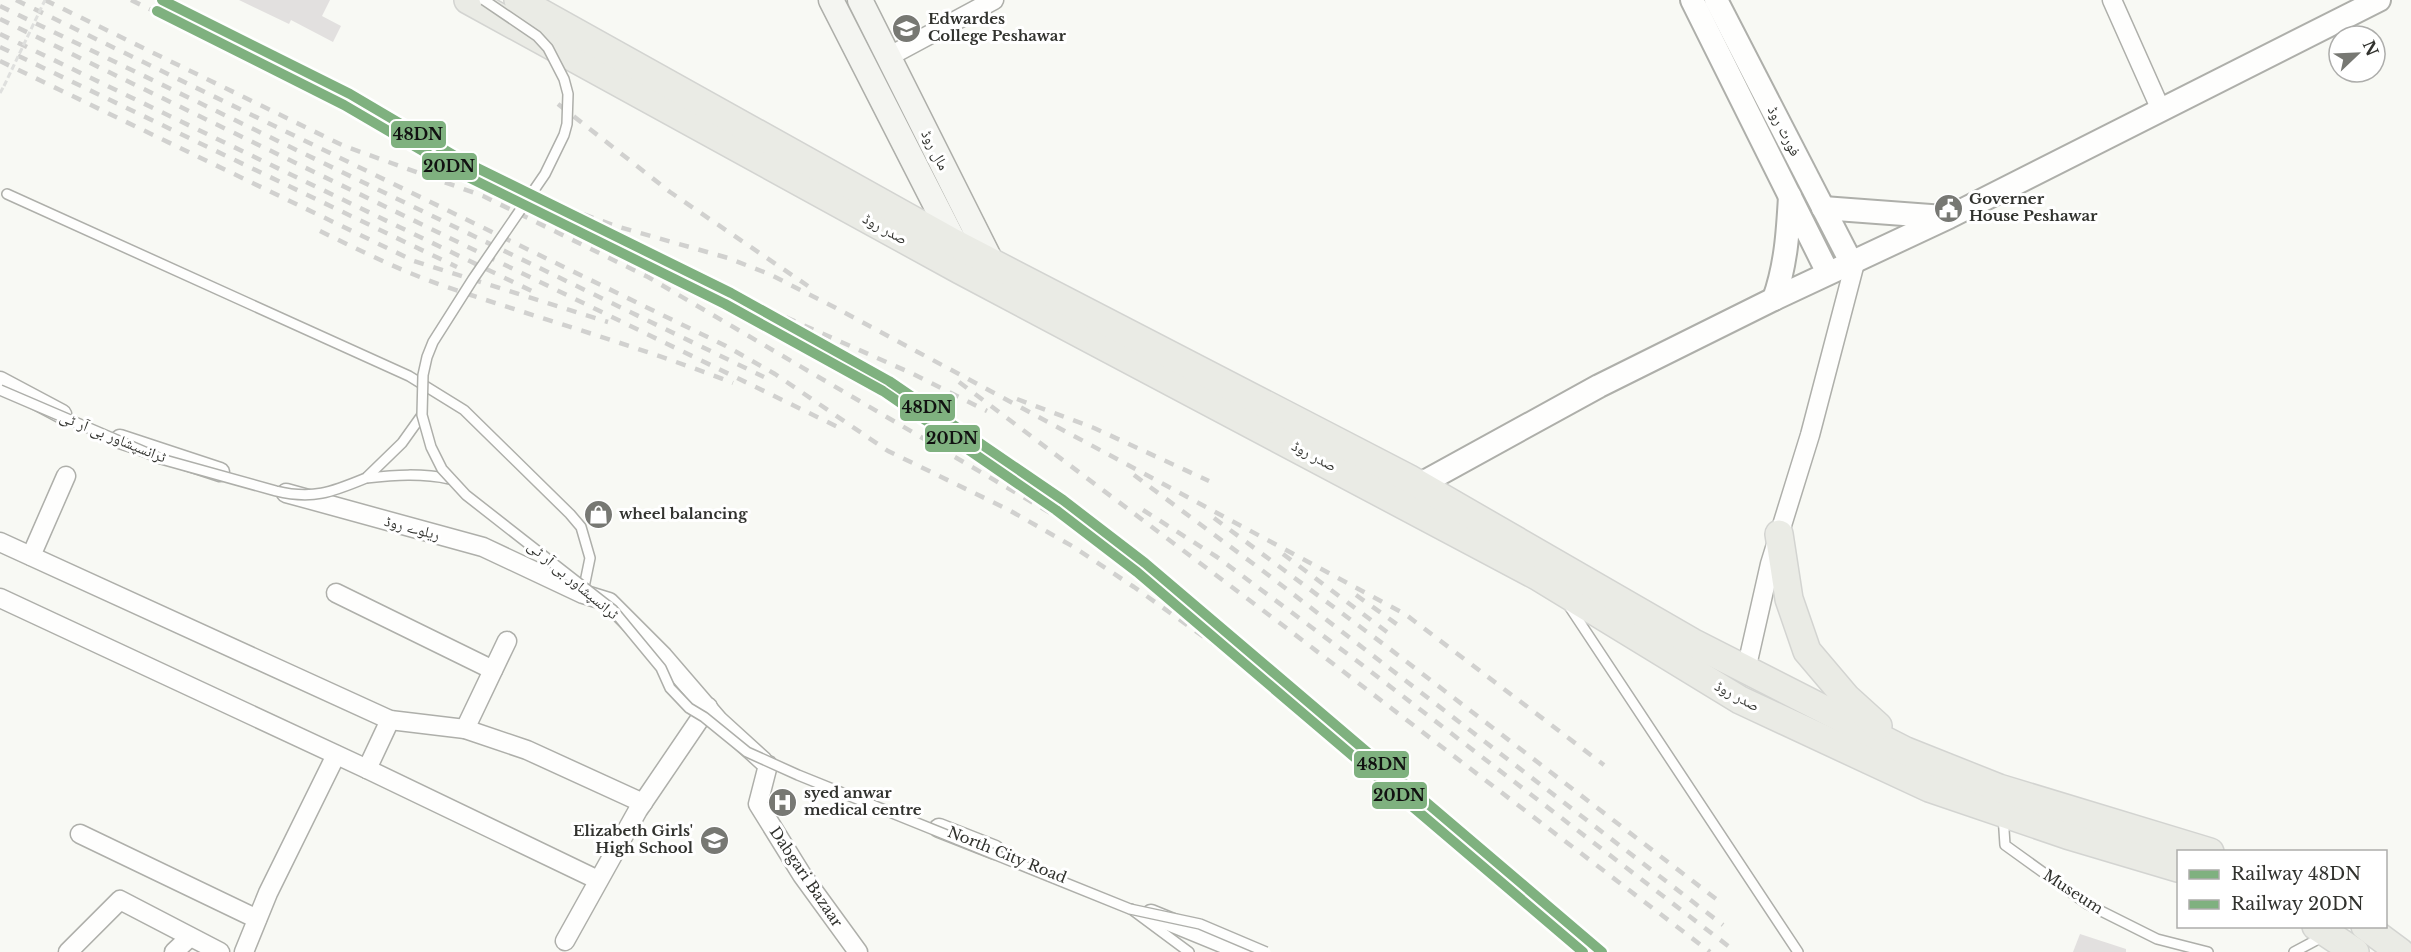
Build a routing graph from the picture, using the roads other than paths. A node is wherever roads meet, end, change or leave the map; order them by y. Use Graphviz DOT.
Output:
graph roads {
  1 [pos="468,0"];
  2 [pos="484,0"];
  3 [pos="518,0"];
  4 [pos="831,0"];
  5 [pos="860,0"];
  6 [pos="994,0"];
  7 [pos="1692,0"];
  8 [pos="1716,0"];
  9 [pos="2112,0"];
  10 [pos="2379,0"];
  11 [pos="888,57"];
  12 [pos="2161,110"];
  13 [pos="7,194"];
  14 [pos="1790,195"];
  15 [pos="1823,208"];
  16 [pos="1949,218"];
  17 [pos="954,243"];
  18 [pos="1854,261"];
  19 [pos="983,270"];
  20 [pos="1828,273"];
  21 [pos="1774,299"];
  22 [pos="0,381"];
  23 [pos="0,390"];
  24 [pos="422,415"];
  25 [pos="66,476"];
  26 [pos="366,478"];
  27 [pos="450,479"];
  28 [pos="1419,484"];
  29 [pos="1779,534"];
  30 [pos="0,542"];
  31 [pos="31,556"];
  32 [pos="1556,587"];
  33 [pos="336,593"];
  34 [pos="583,594"];
  35 [pos="0,598"];
  36 [pos="507,641"];
  37 [pos="493,670"];
  38 [pos="1746,670"];
  39 [pos="708,707"];
  40 [pos="390,720"];
  41 [pos="465,729"];
  42 [pos="1906,751"];
  43 [pos="336,755"];
  44 [pos="768,765"];
  45 [pos="367,769"];
  46 [pos="643,803"];
  47 [pos="2003,814"];
  48 [pos="80,834"];
  49 [pos="2203,850"];
  50 [pos="2177,868"];
  51 [pos="598,880"];
  52 [pos="1130,909"];
  53 [pos="257,919"];
  54 [pos="2366,928"];
  55 [pos="2322,930"];
  56 [pos="190,937"];
  57 [pos="565,941"];
  58 [pos="68,952"];
  59 [pos="174,952"];
  60 [pos="220,952"];
  61 [pos="244,952"];
  62 [pos="858,952"];
  63 [pos="1189,952"];
  64 [pos="1244,952"];
  65 [pos="1266,952"];
  66 [pos="1798,952"];
  67 [pos="2208,952"];
  68 [pos="2294,952"];
  69 [pos="2355,952"];
  70 [pos="2400,952"];
  1 -- 19 [label="main road, صدر روڈ"];
  2 -- 24 [label="lane, ٹرانسپشاور بی آر ٹی, bridge"];
  3 -- 17 [label="main road, صدر روڈ"];
  4 -- 17 [label="main road, مال روڈ"];
  5 -- 11 [label="main road, مال روڈ"];
  6 -- 11 [label="street"];
  7 -- 14 [label="street, فورٹ روڈ"];
  8 -- 15 [label="street, فورٹ روڈ"];
  9 -- 12 [label="street"];
  10 -- 12 [label="street"];
  11 -- 19 [label="main road, مال روڈ"];
  12 -- 16 [label="street"];
  13 -- 34 [label="lane"];
  14 -- 20 [label="street, فورٹ روڈ"];
  14 -- 21 [label="street"];
  15 -- 16 [label="street"];
  15 -- 18 [label="street, فورٹ روڈ"];
  16 -- 18 [label="street"];
  17 -- 19 [label="main road, صدر روڈ"];
  18 -- 20 [label="street"];
  18 -- 29 [label="street"];
  19 -- 28 [label="main road, صدر روڈ"];
  19 -- 32 [label="main road, صدر روڈ"];
  20 -- 21 [label="street"];
  21 -- 28 [label="street"];
  22 -- 34 [label="street, ریلوے روڈ"];
  23 -- 26 [label="lane, ٹرانسپشاور بی آر ٹی, bridge"];
  24 -- 26 [label="lane, ٹرانسپشاور بی آر ٹی"];
  24 -- 27 [label="lane, ٹرانسپشاور بی آر ٹی, bridge"];
  25 -- 31 [label="street"];
  26 -- 27 [label="lane, ٹرانسپشاور بی آر ٹی"];
  27 -- 52 [label="lane, ٹرانسپشاور بی آر ٹی, bridge"];
  28 -- 38 [label="main road, صدر روڈ"];
  29 -- 38 [label="street"];
  29 -- 42 [label="main road"];
  30 -- 31 [label="street"];
  31 -- 40 [label="street"];
  32 -- 47 [label="main road, صدر روڈ"];
  32 -- 66 [label="lane"];
  33 -- 37 [label="street"];
  34 -- 39 [label="street, ریلوے روڈ"];
  35 -- 43 [label="street"];
  36 -- 37 [label="street"];
  37 -- 41 [label="street"];
  38 -- 42 [label="main road, صدر روڈ"];
  39 -- 44 [label="street, ریلوے روڈ"];
  39 -- 46 [label="street"];
  40 -- 41 [label="street"];
  40 -- 45 [label="street"];
  41 -- 46 [label="street"];
  42 -- 49 [label="main road, صدر روڈ"];
  43 -- 45 [label="street"];
  43 -- 53 [label="street"];
  44 -- 62 [label="street, Dabgari Bazaar"];
  44 -- 64 [label="street, North City Road"];
  45 -- 51 [label="street"];
  46 -- 51 [label="street"];
  47 -- 50 [label="main road, صدر روڈ"];
  47 -- 67 [label="lane, Museum"];
  48 -- 53 [label="street"];
  51 -- 57 [label="street"];
  52 -- 63 [label="lane, ٹرانسپشاور بی آر ٹی"];
  52 -- 65 [label="lane, ٹرانسپشاور بی آر ٹی, bridge"];
  53 -- 61 [label="street"];
  54 -- 70 [label="main road"];
  55 -- 68 [label="lane"];
  55 -- 69 [label="main road"];
  56 -- 58 [label="street"];
  56 -- 59 [label="street"];
  56 -- 60 [label="street"];
}
